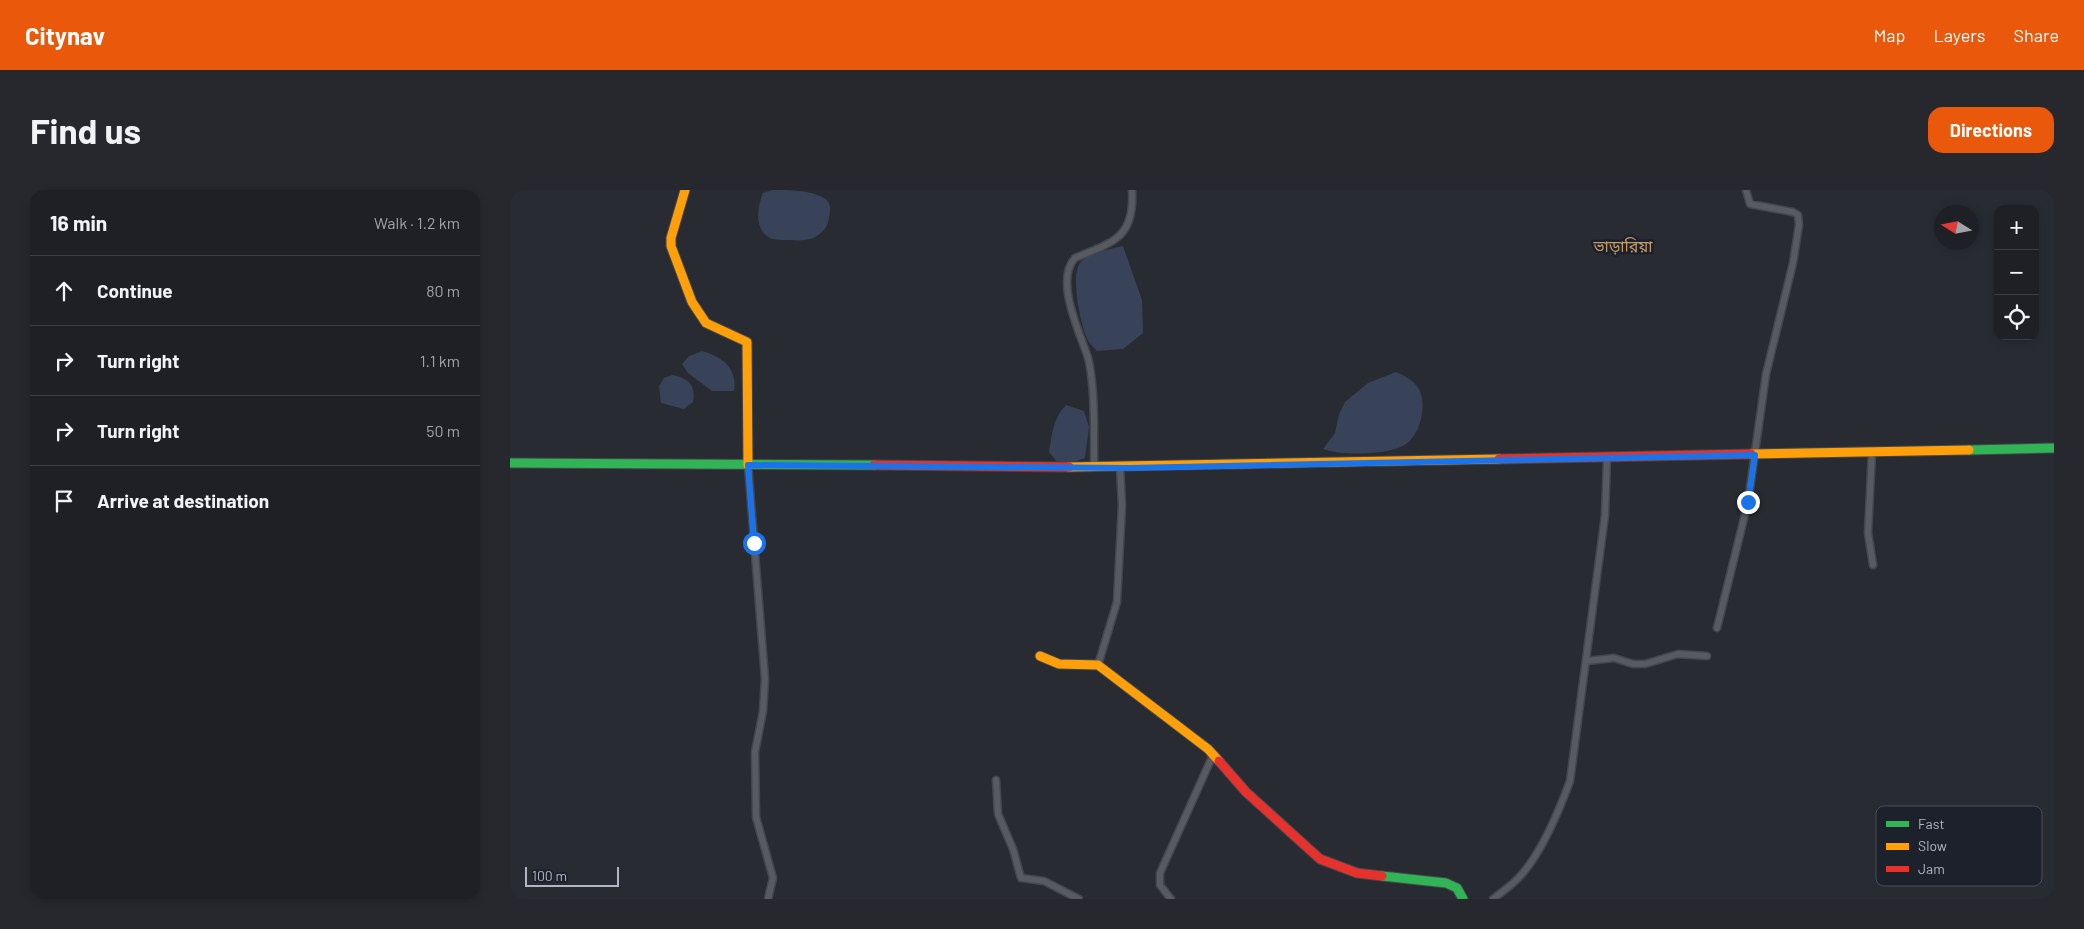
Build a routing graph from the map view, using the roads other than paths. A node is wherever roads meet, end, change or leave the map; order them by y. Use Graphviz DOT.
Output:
graph roads {
  1 [pos="685,190"];
  2 [pos="1132,190"];
  3 [pos="1746,190"];
  4 [pos="2054,448"];
  5 [pos="1872,452"];
  6 [pos="1755,455"];
  7 [pos="1606,458"];
  8 [pos="510,463"];
  9 [pos="748,465"];
  10 [pos="1094,467"];
  11 [pos="1120,467"];
  12 [pos="1873,565"];
  13 [pos="1717,628"];
  14 [pos="1040,656"];
  15 [pos="1707,656"];
  16 [pos="1586,661"];
  17 [pos="1098,665"];
  18 [pos="1213,755"];
  19 [pos="996,780"];
  20 [pos="768,899"];
  21 [pos="1079,899"];
  22 [pos="1171,899"];
  23 [pos="1462,899"];
  24 [pos="1493,899"];
  1 -- 9 [label="main road"];
  2 -- 10 [label="street"];
  3 -- 6 [label="street"];
  4 -- 5 [label="main road"];
  5 -- 6 [label="main road"];
  5 -- 12 [label="street"];
  6 -- 7 [label="main road"];
  6 -- 13 [label="street"];
  7 -- 11 [label="main road"];
  7 -- 16 [label="street"];
  8 -- 9 [label="main road"];
  9 -- 10 [label="main road"];
  9 -- 20 [label="street"];
  10 -- 11 [label="main road"];
  11 -- 17 [label="street"];
  14 -- 17 [label="main road"];
  15 -- 16 [label="street"];
  16 -- 24 [label="street"];
  17 -- 18 [label="main road"];
  18 -- 22 [label="street"];
  18 -- 23 [label="main road"];
  19 -- 21 [label="street"];
}
